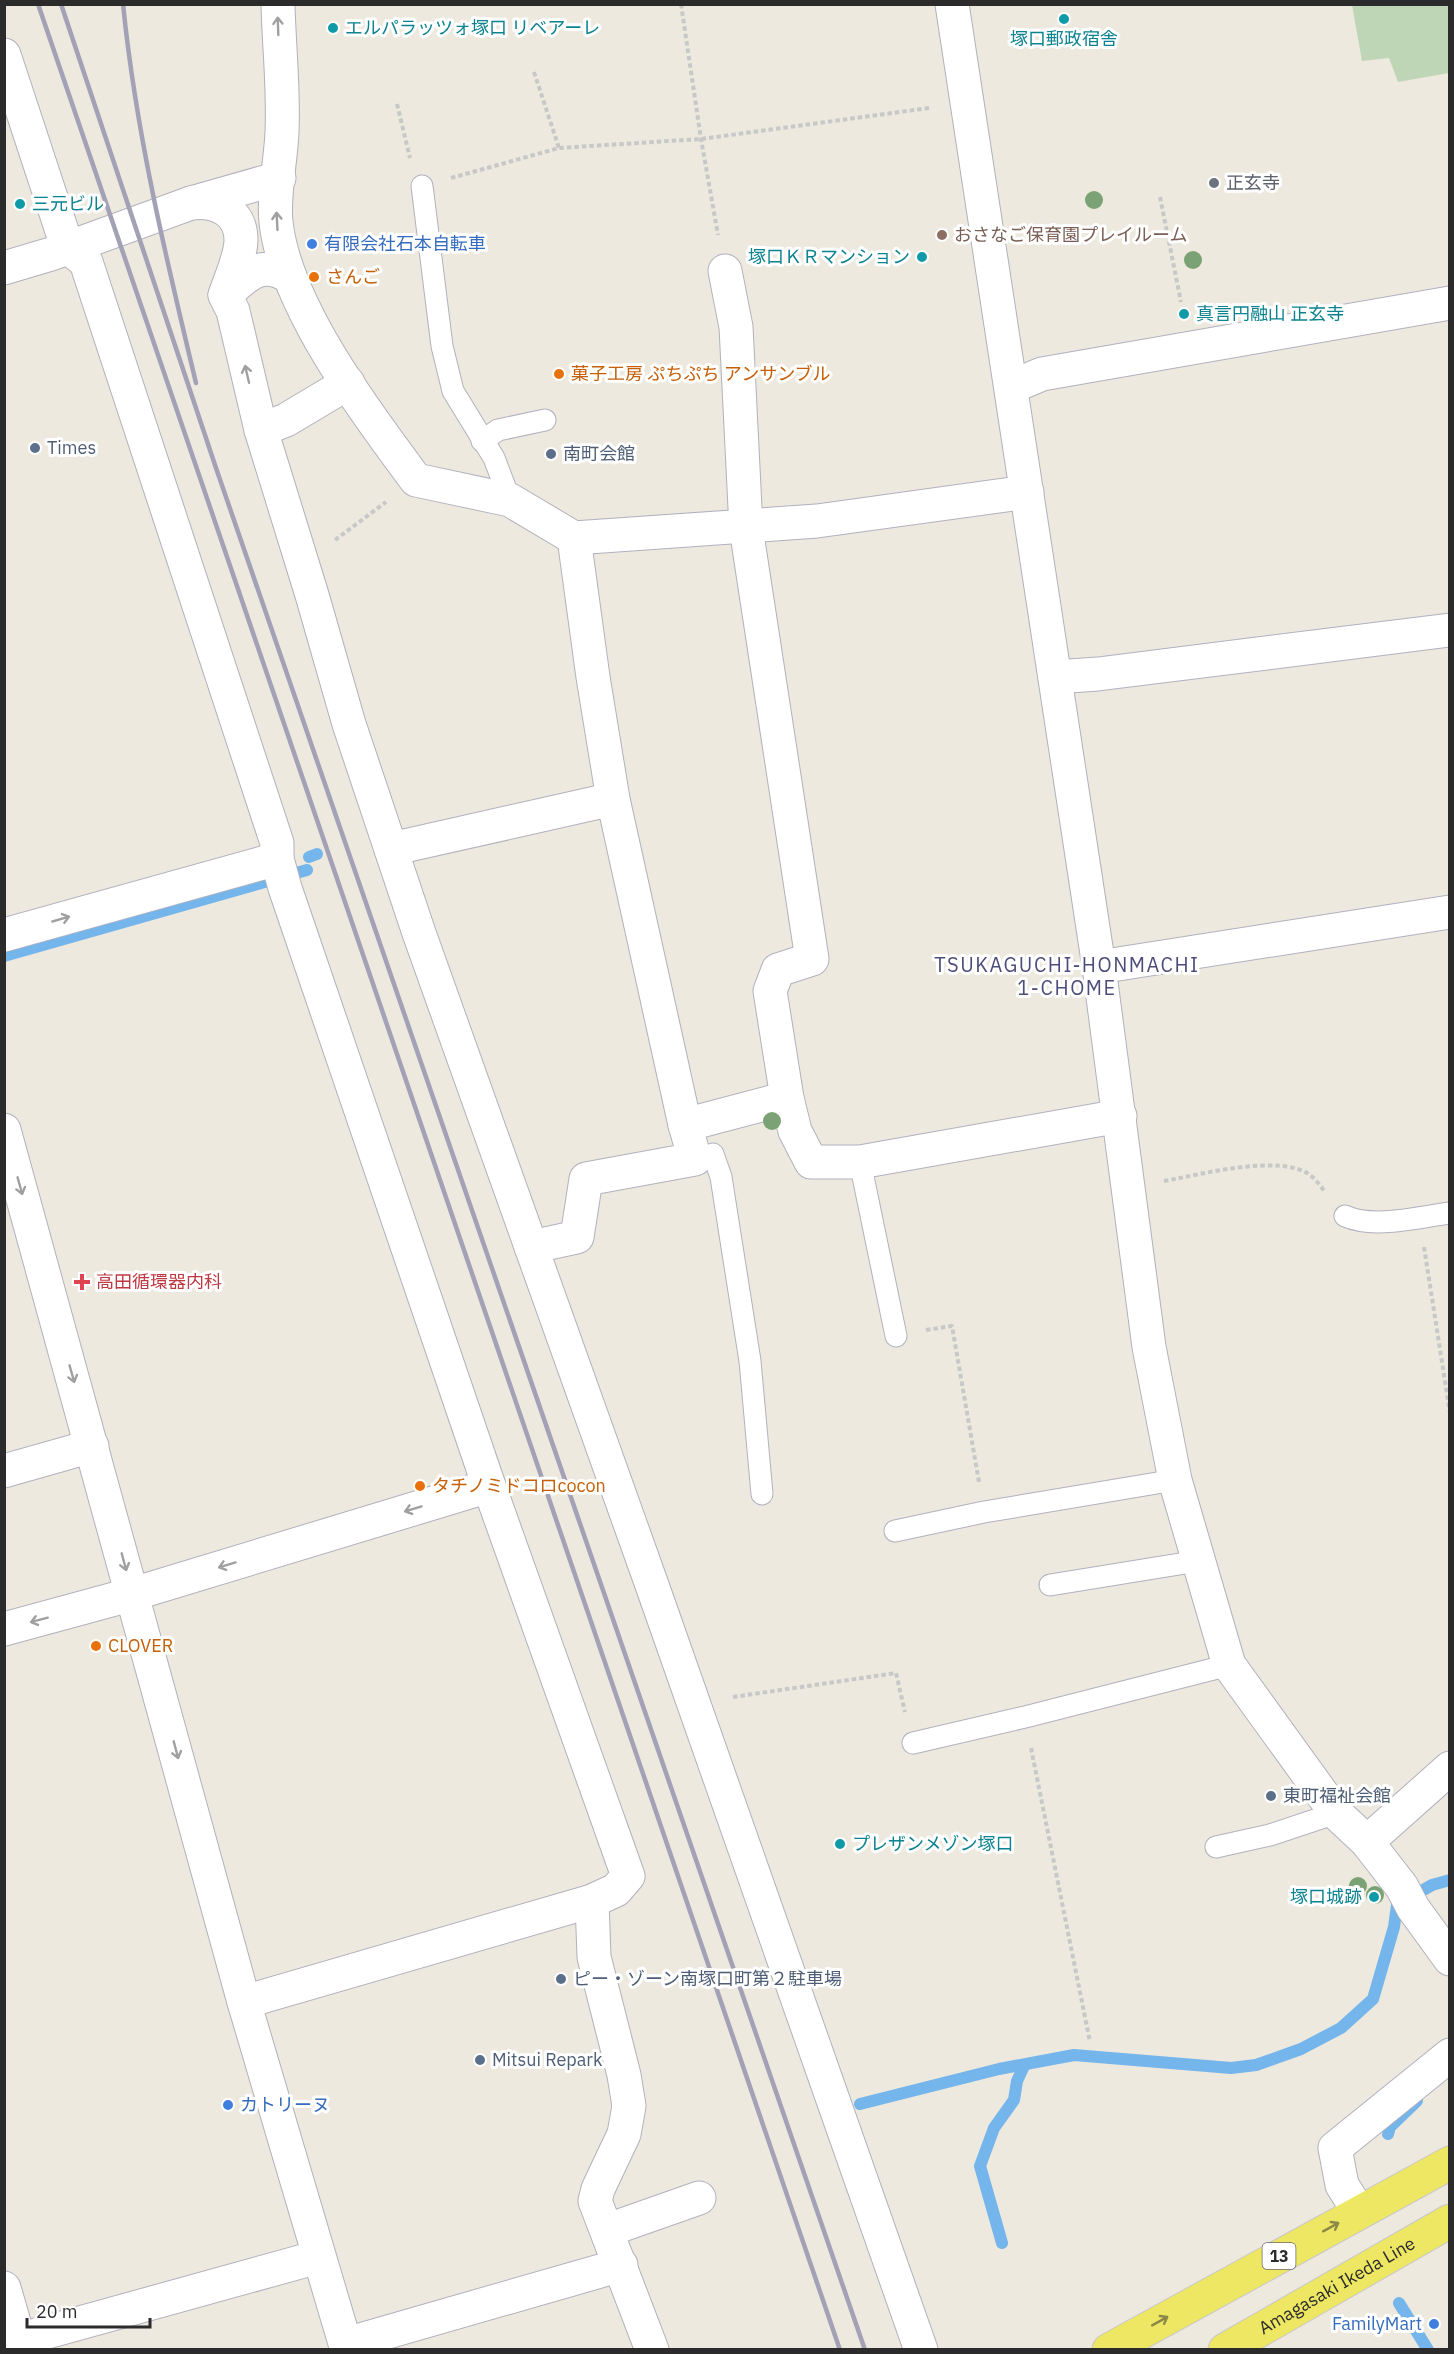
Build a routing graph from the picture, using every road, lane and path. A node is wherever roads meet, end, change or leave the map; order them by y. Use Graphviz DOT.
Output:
graph roads {
  1 [pos="278,4"];
  2 [pos="681,4"];
  3 [pos="951,4"];
  4 [pos="4,55"];
  5 [pos="534,72"];
  6 [pos="968,102"];
  7 [pos="397,104"];
  8 [pos="701,139"];
  9 [pos="559,148"];
  10 [pos="279,178"];
  11 [pos="422,186"];
  12 [pos="1160,196"];
  13 [pos="191,203"];
  14 [pos="69,248"];
  15 [pos="4,268"];
  16 [pos="725,271"];
  17 [pos="290,277"];
  18 [pos="225,295"];
  19 [pos="1181,302"];
  20 [pos="1449,303"];
  21 [pos="348,383"];
  22 [pos="1011,387"];
  23 [pos="545,420"];
  24 [pos="261,430"];
  25 [pos="482,441"];
  26 [pos="416,480"];
  27 [pos="1027,492"];
  28 [pos="510,500"];
  29 [pos="746,528"];
  30 [pos="574,538"];
  31 [pos="334,541"];
  32 [pos="1449,630"];
  33 [pos="1054,677"];
  34 [pos="613,799"];
  35 [pos="391,849"];
  36 [pos="281,873"];
  37 [pos="1449,912"];
  38 [pos="4,935"];
  39 [pos="1099,967"];
  40 [pos="787,1098"];
  41 [pos="1120,1116"];
  42 [pos="685,1125"];
  43 [pos="4,1130"];
  44 [pos="713,1154"];
  45 [pos="860,1162"];
  46 [pos="1127,1187"];
  47 [pos="1449,1213"];
  48 [pos="1345,1216"];
  49 [pos="1419,1217"];
  50 [pos="531,1247"];
  51 [pos="896,1336"];
  52 [pos="1449,1413"];
  53 [pos="92,1446"];
  54 [pos="4,1471"];
  55 [pos="1176,1480"];
  56 [pos="489,1486"];
  57 [pos="762,1494"];
  58 [pos="984,1512"];
  59 [pos="895,1531"];
  60 [pos="1198,1561"];
  61 [pos="1050,1585"];
  62 [pos="133,1593"];
  63 [pos="4,1629"];
  64 [pos="1229,1665"];
  65 [pos="725,1699"];
  66 [pos="1025,1717"];
  67 [pos="913,1743"];
  68 [pos="1449,1767"];
  69 [pos="1336,1814"];
  70 [pos="1367,1842"];
  71 [pos="1216,1847"];
  72 [pos="592,1901"];
  73 [pos="1449,1959"];
  74 [pos="244,2002"];
  75 [pos="1090,2042"];
  76 [pos="1449,2055"];
  77 [pos="1449,2163"];
  78 [pos="699,2198"];
  79 [pos="1359,2212"];
  80 [pos="1449,2221"];
  81 [pos="608,2230"];
  82 [pos="318,2257"];
  83 [pos="621,2265"];
  84 [pos="4,2288"];
  85 [pos="16,2345"];
  86 [pos="347,2347"];
  87 [pos="652,2349"];
  88 [pos="921,2349"];
  89 [pos="1108,2349"];
  90 [pos="1225,2349"];
  10 -- 1 [label="street, one-way"];
  2 -- 8 [label="path"];
  3 -- 6 [label="street"];
  4 -- 14 [label="street"];
  5 -- 9 [label="path"];
  6 -- 8 [label="path"];
  6 -- 22 [label="street"];
  7 -- 11 [label="path"];
  8 -- 9 [label="path"];
  8 -- 16 [label="path"];
  9 -- 11 [label="path"];
  10 -- 13 [label="street"];
  17 -- 10 [label="street, one-way"];
  11 -- 25 [label="lane"];
  12 -- 19 [label="path"];
  13 -- 14 [label="street"];
  13 -- 18 [label="street"];
  14 -- 15 [label="street"];
  14 -- 36 [label="street"];
  16 -- 29 [label="street"];
  17 -- 18 [label="street"];
  17 -- 21 [label="street"];
  24 -- 18 [label="street, one-way"];
  20 -- 22 [label="street"];
  21 -- 24 [label="street"];
  21 -- 26 [label="street"];
  22 -- 27 [label="street"];
  23 -- 25 [label="lane"];
  24 -- 35 [label="street"];
  25 -- 28 [label="lane"];
  26 -- 28 [label="street"];
  26 -- 31 [label="path"];
  27 -- 29 [label="street"];
  27 -- 33 [label="street"];
  28 -- 30 [label="street"];
  29 -- 30 [label="street"];
  29 -- 40 [label="street"];
  30 -- 34 [label="street"];
  32 -- 33 [label="street"];
  33 -- 39 [label="street"];
  34 -- 35 [label="street"];
  34 -- 42 [label="street"];
  35 -- 50 [label="street"];
  38 -- 36 [label="street, one-way"];
  36 -- 56 [label="street"];
  37 -- 39 [label="street"];
  39 -- 41 [label="street"];
  40 -- 42 [label="street"];
  40 -- 45 [label="street"];
  41 -- 45 [label="street"];
  41 -- 46 [label="street"];
  42 -- 50 [label="street"];
  43 -- 53 [label="street, one-way"];
  44 -- 57 [label="lane"];
  45 -- 51 [label="lane"];
  46 -- 48 [label="path"];
  46 -- 55 [label="street"];
  47 -- 49 [label="lane"];
  48 -- 49 [label="lane"];
  49 -- 52 [label="path"];
  50 -- 88 [label="street"];
  51 -- 58 [label="path"];
  53 -- 54 [label="street"];
  53 -- 62 [label="street, one-way"];
  55 -- 58 [label="lane"];
  55 -- 60 [label="street"];
  56 -- 62 [label="street, one-way"];
  56 -- 72 [label="street"];
  58 -- 59 [label="lane"];
  60 -- 61 [label="lane"];
  60 -- 64 [label="street"];
  62 -- 63 [label="street, one-way"];
  62 -- 74 [label="street, one-way"];
  64 -- 66 [label="lane"];
  64 -- 69 [label="street"];
  65 -- 67 [label="path"];
  66 -- 67 [label="lane"];
  66 -- 75 [label="path"];
  68 -- 70 [label="street"];
  69 -- 70 [label="street"];
  69 -- 71 [label="lane"];
  70 -- 73 [label="street"];
  72 -- 74 [label="street"];
  72 -- 81 [label="street"];
  74 -- 82 [label="street"];
  76 -- 79 [label="street"];
  77 -- 79 [label="main road, 13"];
  78 -- 81 [label="street"];
  89 -- 79 [label="main road, 13, one-way"];
  80 -- 90 [label="main road, Amagasaki Ikeda Line"];
  81 -- 83 [label="street"];
  82 -- 85 [label="street"];
  82 -- 86 [label="street"];
  83 -- 86 [label="street"];
  83 -- 87 [label="street"];
  84 -- 85 [label="street"];
}
